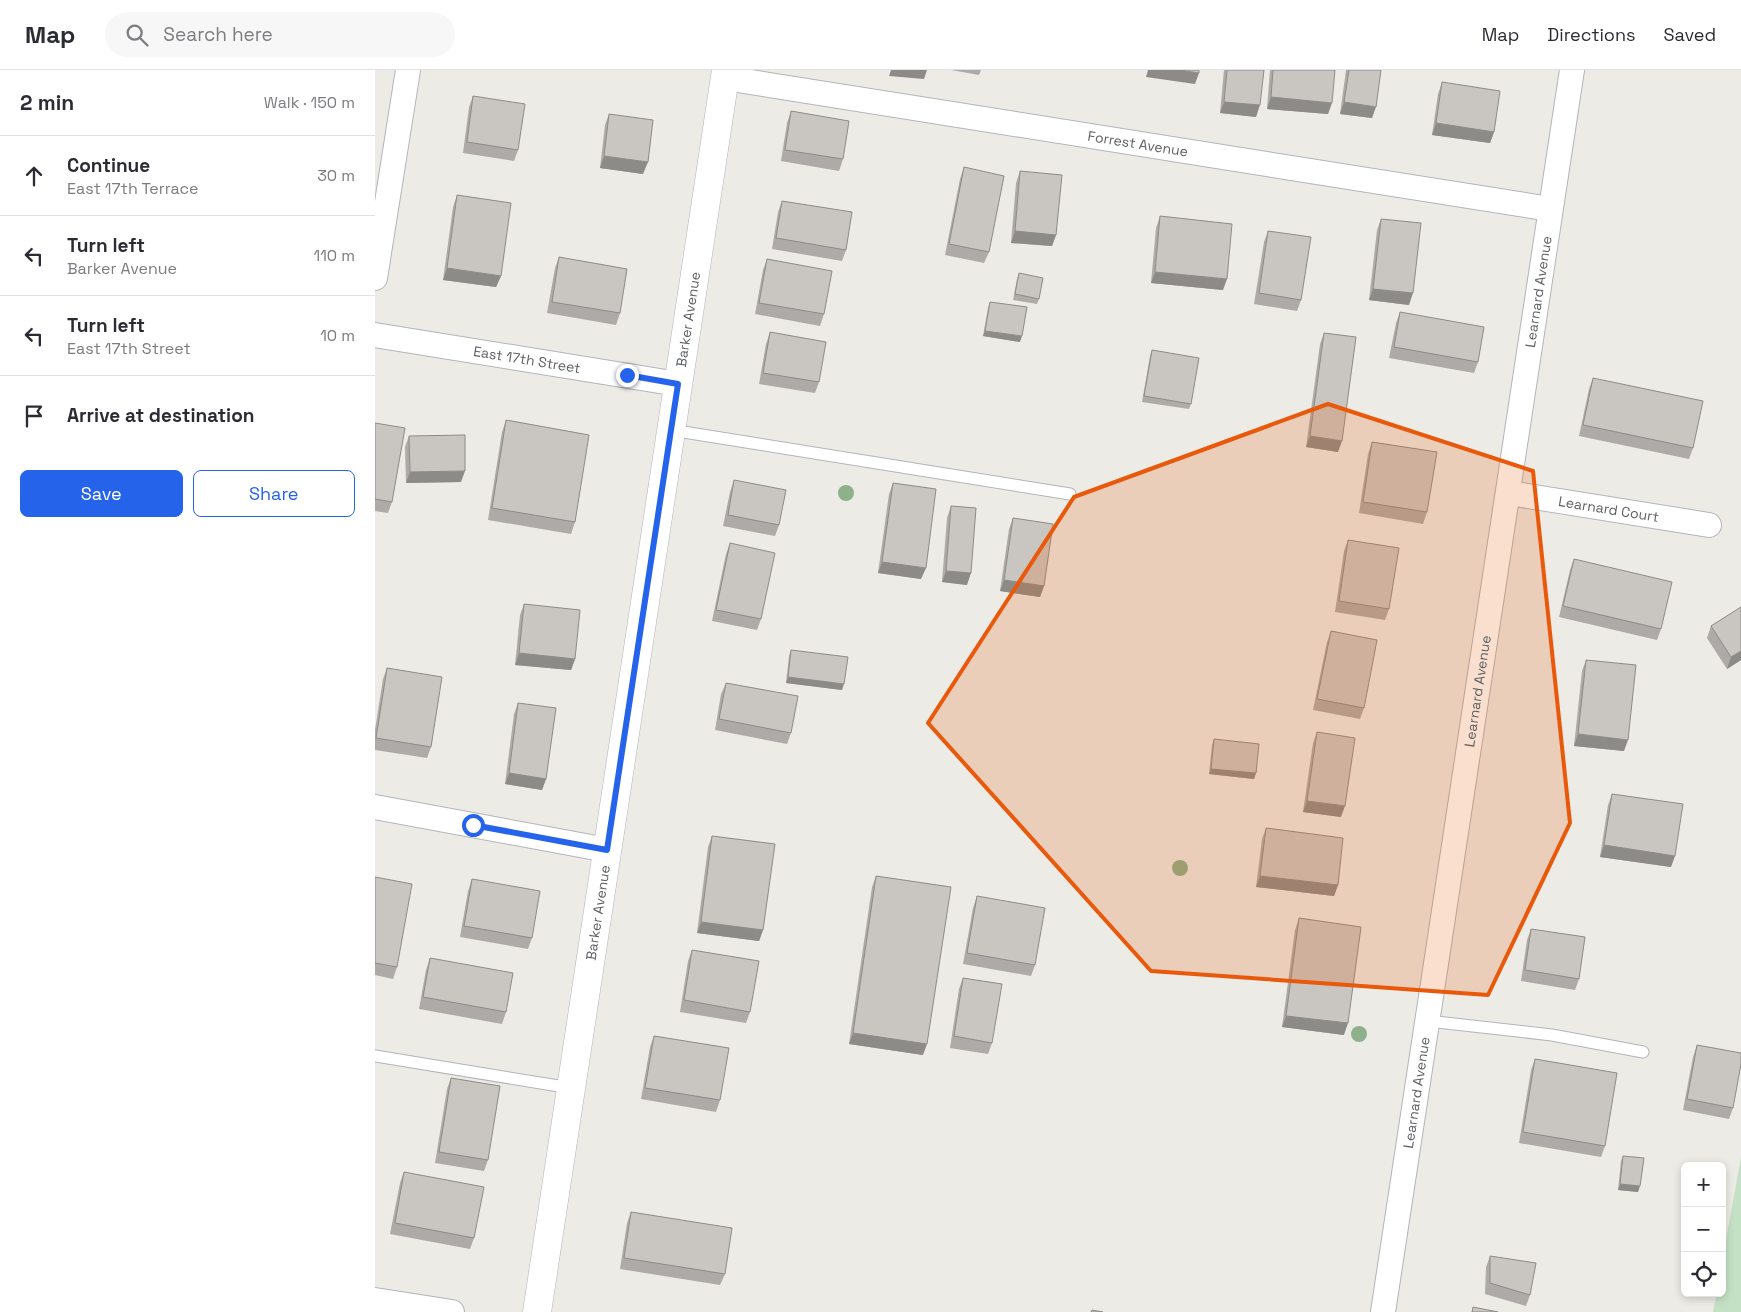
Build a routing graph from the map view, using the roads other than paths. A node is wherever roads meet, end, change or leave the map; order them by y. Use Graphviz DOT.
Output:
graph roads {
  1 [pos="408,70"];
  2 [pos="1572,70"];
  3 [pos="725,74"];
  4 [pos="1550,209"];
  5 [pos="375,278"];
  6 [pos="375,335"];
  7 [pos="678,384"];
  8 [pos="671,430"];
  9 [pos="1509,493"];
  10 [pos="1070,494"];
  11 [pos="1709,525"];
  12 [pos="375,807"];
  13 [pos="607,850"];
  14 [pos="1429,1020"];
  15 [pos="1643,1052"];
  16 [pos="375,1056"];
  17 [pos="571,1088"];
  18 [pos="375,1300"];
  19 [pos="452,1312"];
  20 [pos="537,1312"];
  21 [pos="1383,1312"];
  1 -- 5 [label="street"];
  2 -- 4 [label="street, Learnard Avenue"];
  3 -- 4 [label="street, Forrest Avenue"];
  3 -- 7 [label="street, Barker Avenue"];
  4 -- 9 [label="street, Learnard Avenue"];
  6 -- 7 [label="street, East 17th Street"];
  7 -- 8 [label="street, Barker Avenue"];
  8 -- 10 [label="lane"];
  8 -- 13 [label="street, Barker Avenue"];
  9 -- 11 [label="street, Learnard Court"];
  9 -- 14 [label="street, Learnard Avenue"];
  12 -- 13 [label="street"];
  13 -- 17 [label="street, Barker Avenue"];
  14 -- 15 [label="lane"];
  14 -- 21 [label="street, Learnard Avenue"];
  16 -- 17 [label="lane"];
  17 -- 20 [label="street, Barker Avenue"];
  18 -- 19 [label="street"];
}
